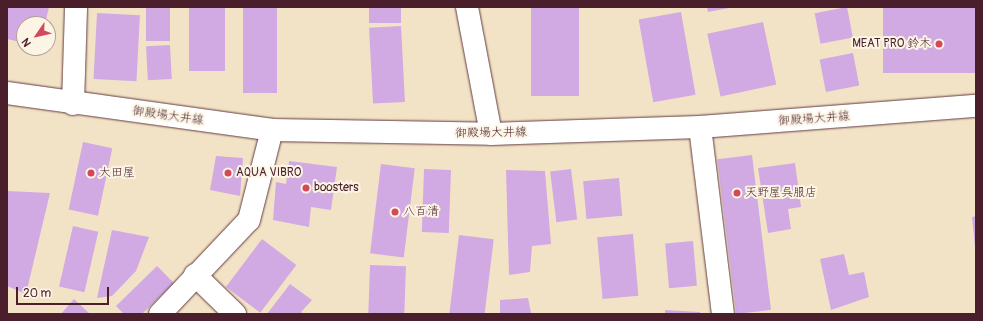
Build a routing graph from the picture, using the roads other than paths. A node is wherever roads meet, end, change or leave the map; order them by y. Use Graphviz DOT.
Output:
graph roads {
  1 [pos="76,7"];
  2 [pos="467,7"];
  3 [pos="7,93"];
  4 [pos="73,104"];
  5 [pos="976,106"];
  6 [pos="700,127"];
  7 [pos="272,130"];
  8 [pos="491,134"];
  9 [pos="195,275"];
  10 [pos="160,314"];
  11 [pos="235,314"];
  12 [pos="723,314"];
  1 -- 4 [label="main road"];
  2 -- 8 [label="main road"];
  3 -- 4 [label="main road, 御殿場大井線"];
  4 -- 7 [label="main road, 御殿場大井線"];
  5 -- 6 [label="main road, 御殿場大井線"];
  6 -- 8 [label="main road, 御殿場大井線"];
  6 -- 12 [label="main road"];
  7 -- 8 [label="main road, 御殿場大井線"];
  7 -- 9 [label="main road"];
  9 -- 10 [label="main road"];
  9 -- 11 [label="main road"];
}
